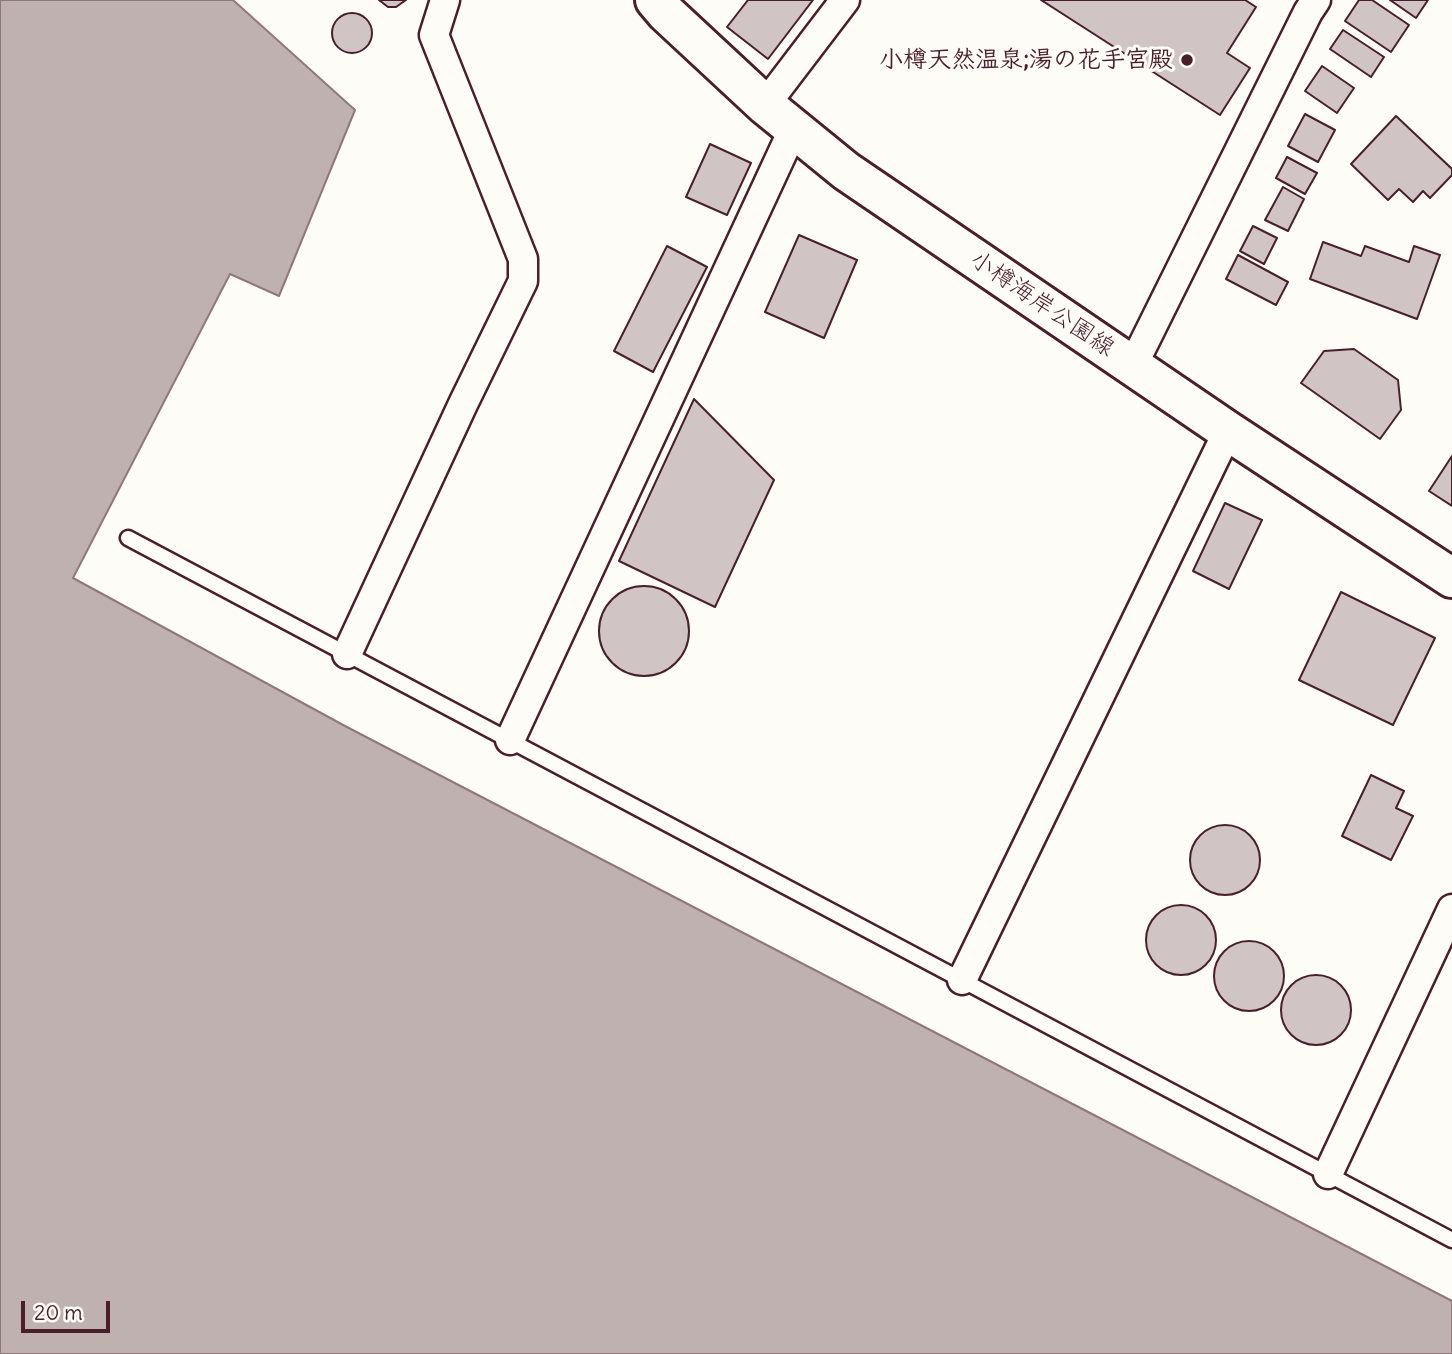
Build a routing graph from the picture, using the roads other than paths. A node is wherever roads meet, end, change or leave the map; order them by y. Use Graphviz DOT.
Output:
graph roads {
  1 [pos="445,0"];
  2 [pos="655,0"];
  3 [pos="845,0"];
  4 [pos="1316,0"];
  5 [pos="765,105"];
  6 [pos="794,128"];
  7 [pos="1133,365"];
  8 [pos="1228,431"];
  9 [pos="128,538"];
  10 [pos="1452,578"];
  11 [pos="347,654"];
  12 [pos="510,740"];
  13 [pos="1452,909"];
  14 [pos="962,980"];
  15 [pos="1328,1174"];
  16 [pos="1452,1240"];
  1 -- 11 [label="street"];
  2 -- 5 [label="main road, 小樽海岸公園線"];
  3 -- 5 [label="street"];
  4 -- 7 [label="street"];
  5 -- 6 [label="main road, 小樽海岸公園線"];
  6 -- 7 [label="main road, 小樽海岸公園線"];
  6 -- 12 [label="street"];
  7 -- 8 [label="main road, 小樽海岸公園線"];
  8 -- 10 [label="main road, 小樽海岸公園線"];
  8 -- 14 [label="street"];
  9 -- 11 [label="lane"];
  11 -- 12 [label="lane"];
  12 -- 14 [label="lane"];
  13 -- 15 [label="street"];
  14 -- 15 [label="lane"];
  15 -- 16 [label="lane"];
}
